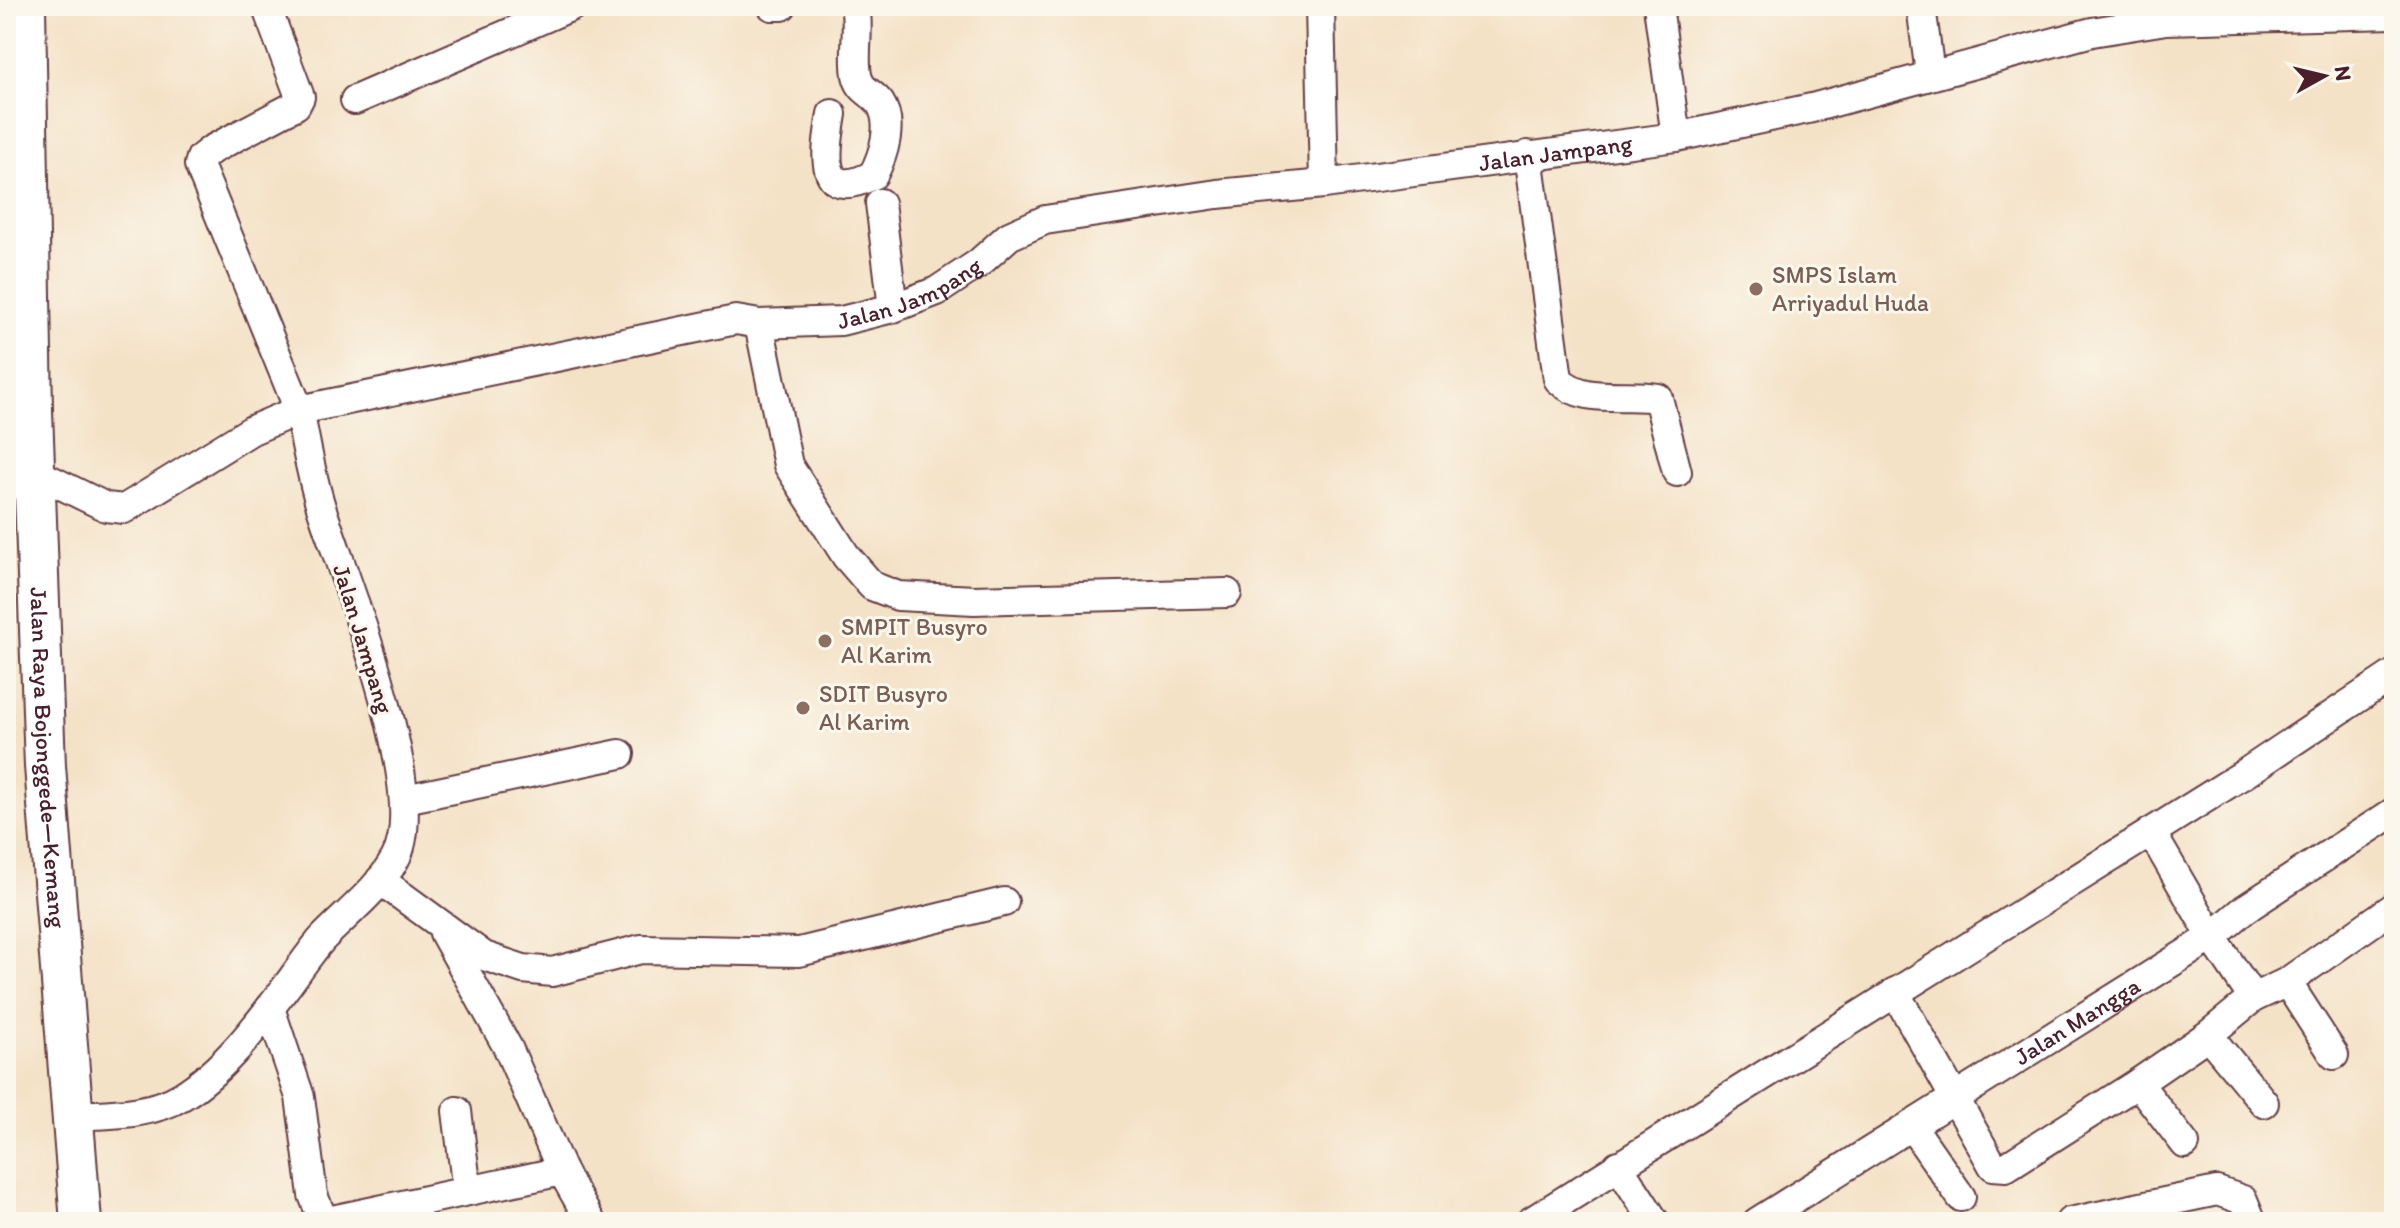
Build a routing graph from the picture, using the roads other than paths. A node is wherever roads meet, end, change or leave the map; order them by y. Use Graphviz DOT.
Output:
graph roads {
  1 [pos="25,6"];
  2 [pos="266,6"];
  3 [pos="572,6"];
  4 [pos="772,6"];
  5 [pos="782,6"];
  6 [pos="855,6"];
  7 [pos="1320,6"];
  8 [pos="1658,6"];
  9 [pos="1921,6"];
  10 [pos="2237,11"];
  11 [pos="2165,13"];
  12 [pos="2394,14"];
  13 [pos="1930,74"];
  14 [pos="15,97"];
  15 [pos="355,100"];
  16 [pos="832,114"];
  17 [pos="1676,137"];
  18 [pos="1528,155"];
  19 [pos="1324,184"];
  20 [pos="880,203"];
  21 [pos="893,308"];
  22 [pos="759,324"];
  23 [pos="299,410"];
  24 [pos="1677,472"];
  25 [pos="51,480"];
  26 [pos="1227,593"];
  27 [pos="2394,674"];
  28 [pos="620,754"];
  29 [pos="405,799"];
  30 [pos="2394,812"];
  31 [pos="2151,832"];
  32 [pos="380,880"];
  33 [pos="1004,902"];
  34 [pos="2394,907"];
  35 [pos="436,918"];
  36 [pos="2212,937"];
  37 [pos="2287,982"];
  38 [pos="1895,992"];
  39 [pos="2253,998"];
  40 [pos="270,1008"];
  41 [pos="2208,1035"];
  42 [pos="2334,1055"];
  43 [pos="2138,1083"];
  44 [pos="1954,1098"];
  45 [pos="2264,1103"];
  46 [pos="457,1111"];
  47 [pos="70,1116"];
  48 [pos="1911,1125"];
  49 [pos="2185,1144"];
  50 [pos="1618,1165"];
  51 [pos="562,1171"];
  52 [pos="467,1191"];
  53 [pos="1961,1197"];
  54 [pos="1766,1220"];
  55 [pos="2081,1220"];
  56 [pos="323,1221"];
  57 [pos="81,1222"];
  58 [pos="591,1222"];
  59 [pos="1530,1222"];
  60 [pos="1655,1222"];
  61 [pos="2252,1222"];
  1 -- 14 [label="highway, Jalan Raya Bojonggede—Kemang"];
  2 -- 23 [label="street"];
  3 -- 15 [label="street"];
  4 -- 5 [label="street"];
  6 -- 16 [label="street"];
  7 -- 19 [label="street"];
  8 -- 17 [label="street"];
  9 -- 13 [label="street"];
  10 -- 11 [label="street, Jalan Jampang"];
  10 -- 12 [label="street, Jalan Jampang"];
  11 -- 13 [label="street, Jalan Jampang"];
  13 -- 17 [label="street, Jalan Jampang"];
  14 -- 47 [label="highway, Jalan Raya Bojonggede—Kemang"];
  17 -- 18 [label="street, Jalan Jampang"];
  18 -- 19 [label="street, Jalan Jampang"];
  18 -- 24 [label="street"];
  19 -- 21 [label="street, Jalan Jampang"];
  20 -- 21 [label="street"];
  21 -- 22 [label="street, Jalan Jampang"];
  22 -- 23 [label="street, Jalan Jampang"];
  22 -- 26 [label="street"];
  23 -- 25 [label="street"];
  23 -- 29 [label="street, Jalan Jampang"];
  27 -- 31 [label="street"];
  28 -- 29 [label="street"];
  29 -- 32 [label="street, Jalan Jampang"];
  30 -- 36 [label="street, Jalan Mangga"];
  31 -- 36 [label="street"];
  31 -- 38 [label="street"];
  32 -- 35 [label="street"];
  32 -- 40 [label="street, Jalan Jampang"];
  33 -- 35 [label="street"];
  34 -- 37 [label="street"];
  35 -- 51 [label="street"];
  36 -- 39 [label="street"];
  36 -- 44 [label="street, Jalan Mangga"];
  37 -- 39 [label="street"];
  37 -- 42 [label="street"];
  38 -- 44 [label="street"];
  38 -- 50 [label="street"];
  39 -- 41 [label="street"];
  40 -- 47 [label="street, Jalan Jampang"];
  40 -- 56 [label="street"];
  41 -- 43 [label="street"];
  41 -- 45 [label="street"];
  43 -- 44 [label="street"];
  43 -- 49 [label="street"];
  44 -- 48 [label="street, Jalan Mangga"];
  46 -- 52 [label="street"];
  47 -- 57 [label="highway, Jalan Raya Bojonggede—Kemang"];
  48 -- 53 [label="street"];
  48 -- 54 [label="street, Jalan Mangga"];
  50 -- 59 [label="street"];
  50 -- 60 [label="street"];
  51 -- 52 [label="street"];
  51 -- 58 [label="street"];
  52 -- 56 [label="street"];
  55 -- 61 [label="street"];
}
